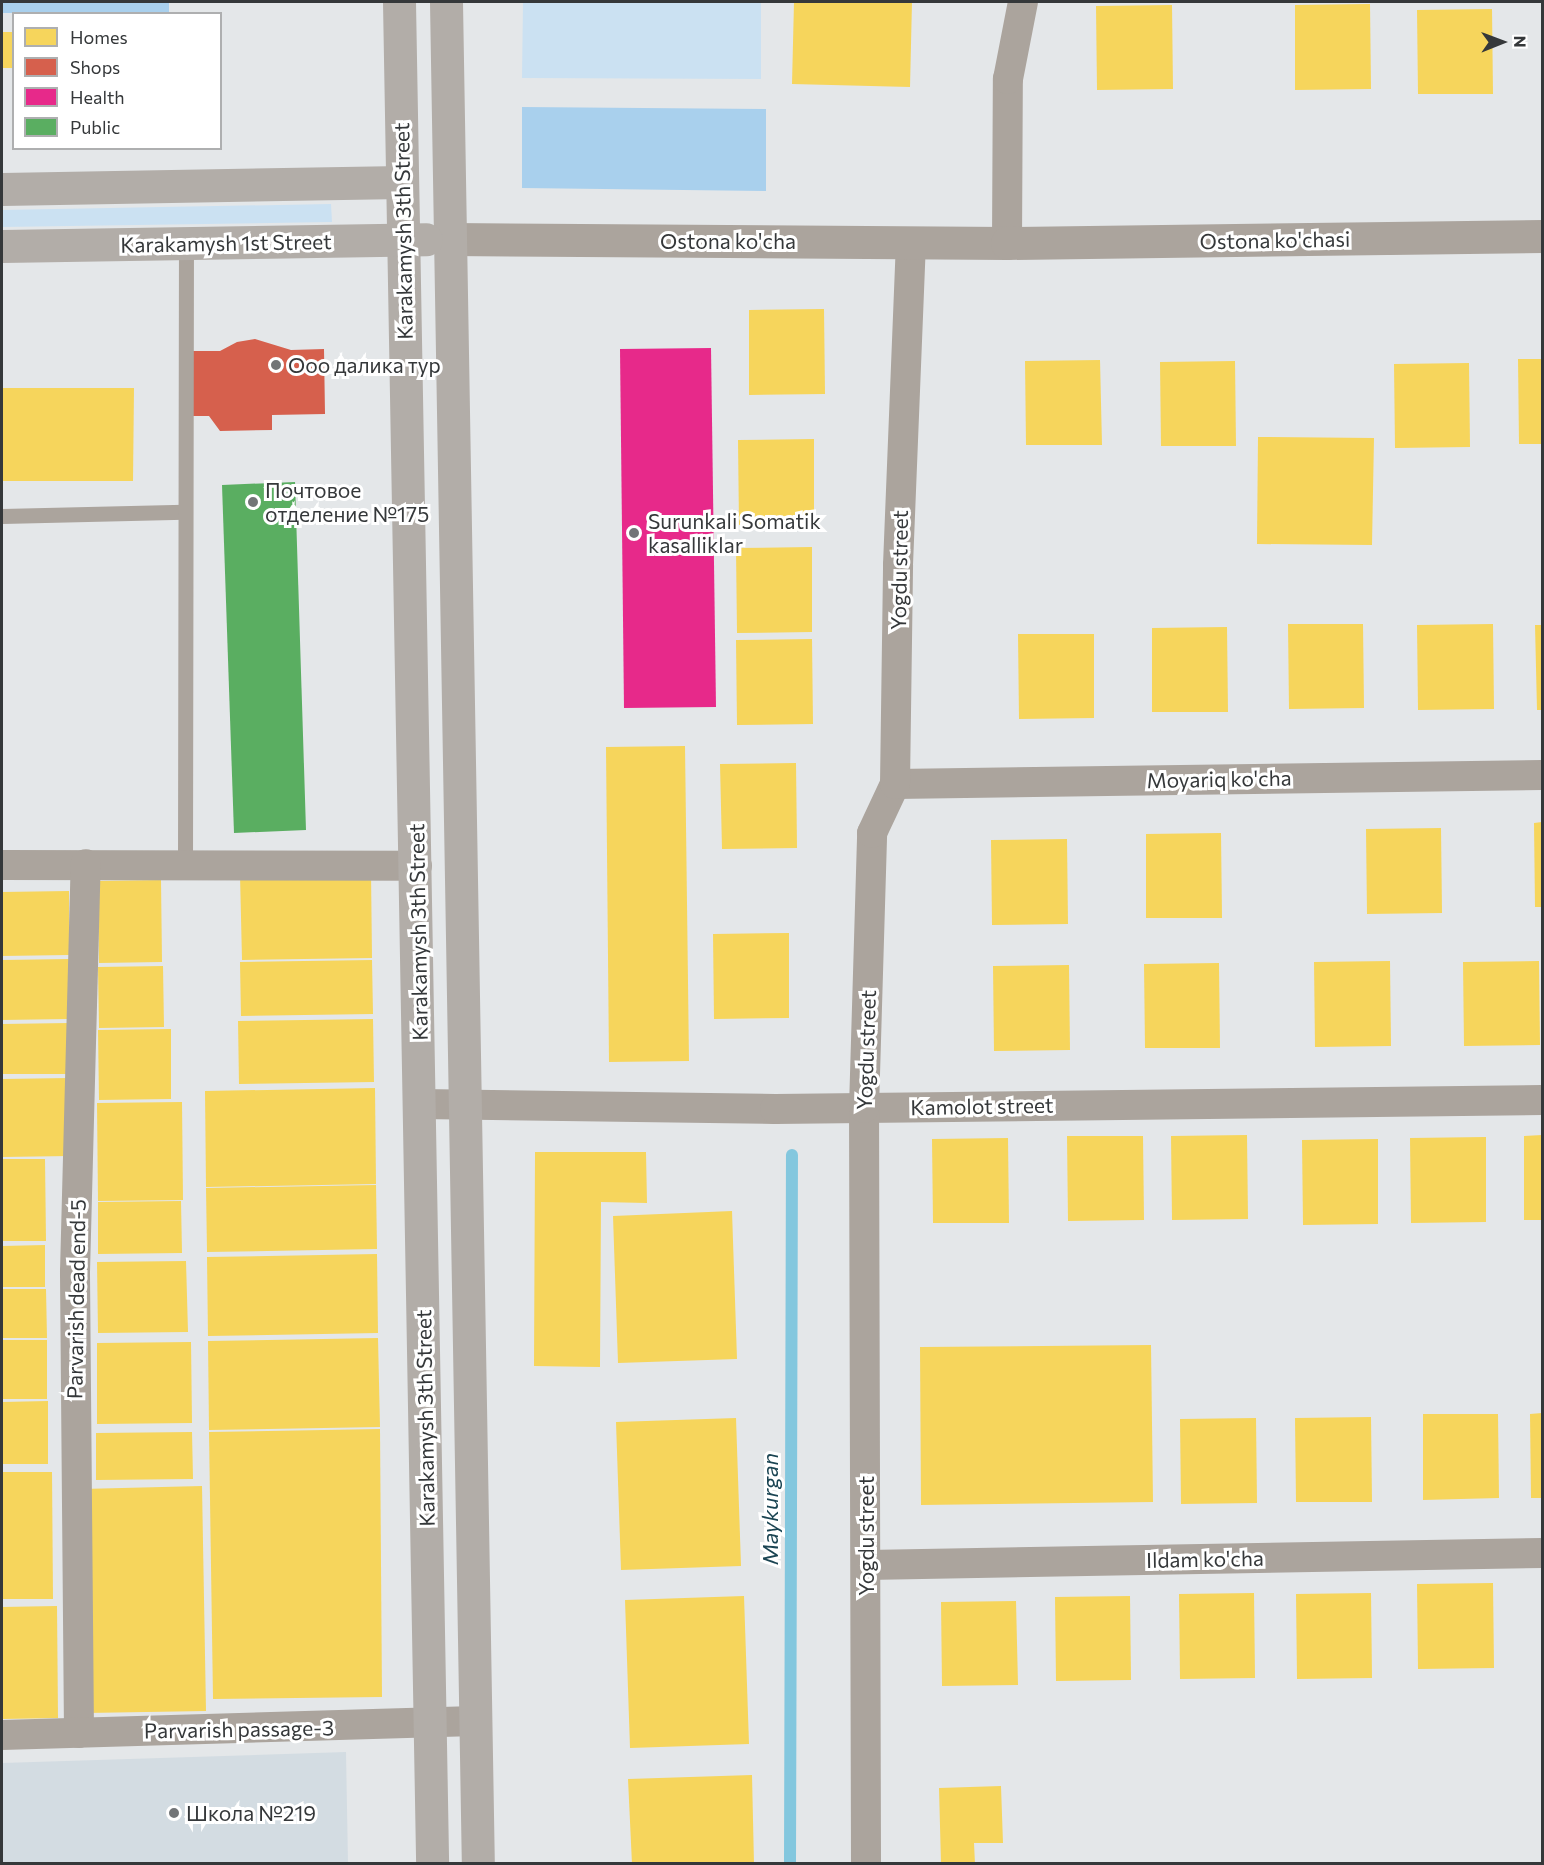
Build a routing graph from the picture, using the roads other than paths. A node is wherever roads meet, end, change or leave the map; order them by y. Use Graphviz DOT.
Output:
graph roads {
  1 [pos="399,2"];
  2 [pos="446,2"];
  3 [pos="1023,2"];
  4 [pos="402,182"];
  5 [pos="2,189"];
  6 [pos="1542,236"];
  7 [pos="450,239"];
  8 [pos="403,240"];
  9 [pos="186,243"];
  10 [pos="911,243"];
  11 [pos="1007,243"];
  12 [pos="2,246"];
  13 [pos="184,512"];
  14 [pos="2,516"];
  15 [pos="1542,775"];
  16 [pos="895,784"];
  17 [pos="86,864"];
  18 [pos="2,865"];
  19 [pos="185,866"];
  20 [pos="417,866"];
  21 [pos="1542,1100"];
  22 [pos="421,1104"];
  23 [pos="465,1105"];
  24 [pos="852,1108"];
  25 [pos="1542,1554"];
  26 [pos="867,1565"];
  27 [pos="429,1721"];
  28 [pos="475,1721"];
  29 [pos="79,1733"];
  30 [pos="2,1735"];
  31 [pos="432,1863"];
  32 [pos="478,1863"];
  33 [pos="866,1863"];
  1 -- 4 [label="main road, Karakamysh 3th Street"];
  2 -- 7 [label="main road, Karakamysh 3th Street"];
  3 -- 11 [label="street"];
  4 -- 5 [label="main road"];
  4 -- 7 [label="main road"];
  4 -- 8 [label="main road, Karakamysh 3th Street"];
  6 -- 11 [label="street, Ostona ko'chasi"];
  7 -- 8 [label="main road, Karakamysh 1st Street"];
  7 -- 10 [label="street, Ostona ko'cha"];
  7 -- 23 [label="main road, Karakamysh 3th Street"];
  8 -- 9 [label="main road, Karakamysh 1st Street"];
  8 -- 20 [label="main road, Karakamysh 3th Street"];
  9 -- 12 [label="main road, Karakamysh 1st Street"];
  9 -- 13 [label="lane"];
  10 -- 11 [label="street, Ostona ko'cha"];
  10 -- 16 [label="street, Yogdu street"];
  13 -- 14 [label="lane"];
  13 -- 19 [label="lane"];
  15 -- 16 [label="street, Moyariq ko'cha"];
  16 -- 24 [label="street, Yogdu street"];
  17 -- 18 [label="street"];
  17 -- 19 [label="street"];
  17 -- 29 [label="street, Parvarish dead end-5"];
  19 -- 20 [label="street"];
  20 -- 22 [label="main road, Karakamysh 3th Street"];
  21 -- 24 [label="street, Kamolot street"];
  22 -- 23 [label="street, Kamolot street"];
  22 -- 27 [label="main road, Karakamysh 3th Street"];
  23 -- 24 [label="street, Kamolot street"];
  23 -- 28 [label="main road, Karakamysh 3th Street"];
  24 -- 26 [label="street, Yogdu street"];
  25 -- 26 [label="street, Ildam ko'cha"];
  26 -- 33 [label="street, Yogdu street"];
  27 -- 28 [label="street, Parvarish passage-3"];
  27 -- 29 [label="street, Parvarish passage-3"];
  27 -- 31 [label="main road, Karakamysh 3th Street"];
  28 -- 32 [label="main road, Karakamysh 3th Street"];
  29 -- 30 [label="street, Parvarish passage-3"];
}
